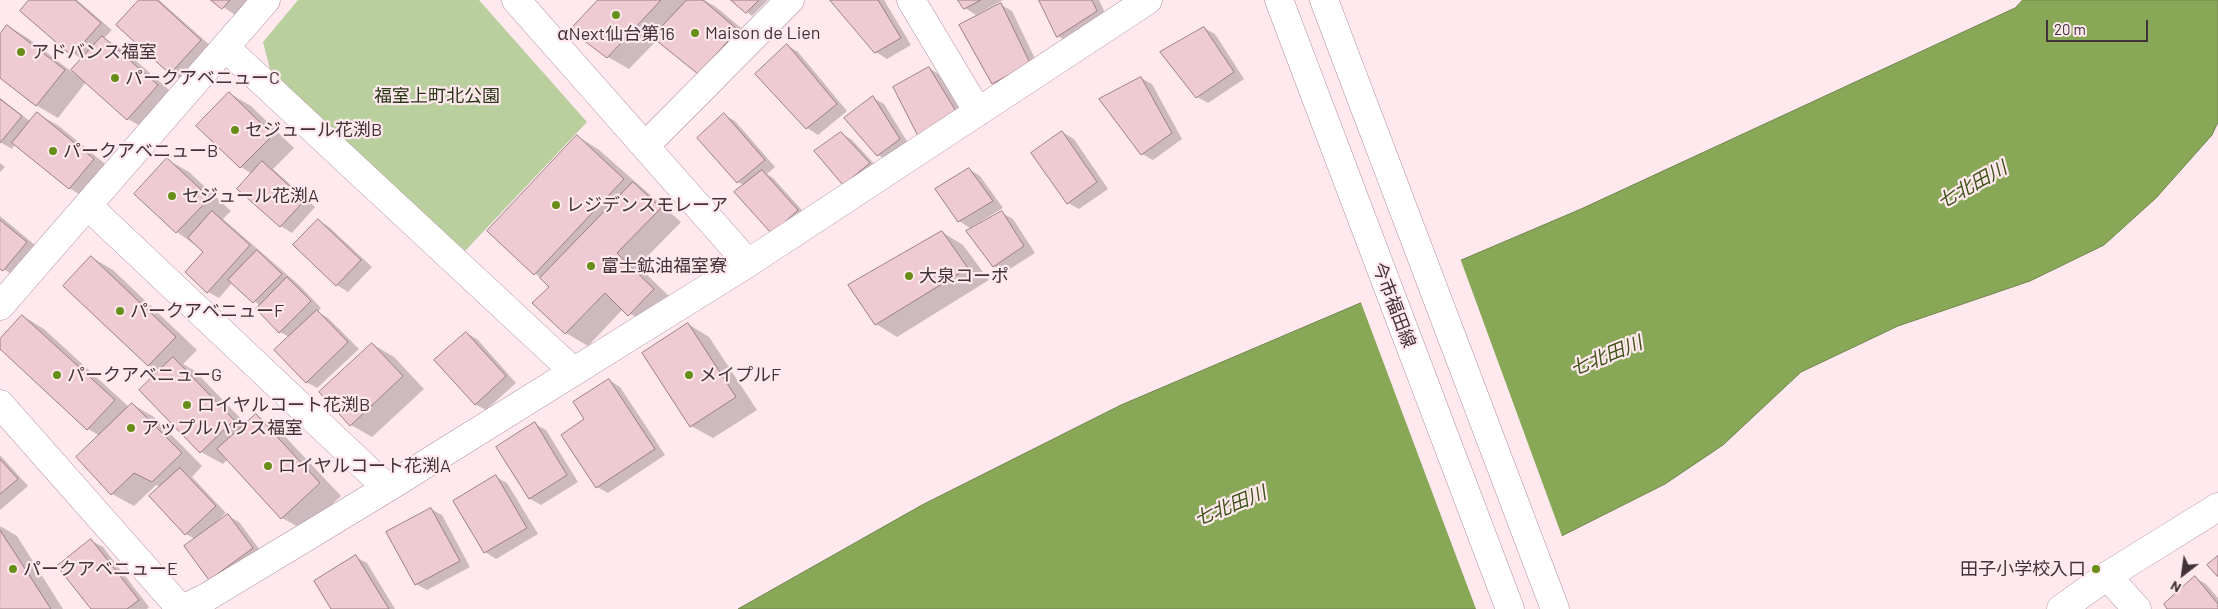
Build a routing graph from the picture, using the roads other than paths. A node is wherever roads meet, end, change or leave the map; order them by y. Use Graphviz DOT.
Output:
graph roads {
  1 [pos="266,0"];
  2 [pos="790,0"];
  3 [pos="911,0"];
  4 [pos="1148,0"];
  5 [pos="1279,0"];
  6 [pos="1324,0"];
  7 [pos="521,2"];
  8 [pos="225,47"];
  9 [pos="978,112"];
  10 [pos="644,146"];
  11 [pos="88,206"];
  12 [pos="748,263"];
  13 [pos="0,306"];
  14 [pos="573,370"];
  15 [pos="0,404"];
  16 [pos="387,488"];
  17 [pos="2218,507"];
  18 [pos="2107,576"];
  19 [pos="182,609"];
  20 [pos="1510,609"];
  21 [pos="1554,609"];
  22 [pos="2061,609"];
  23 [pos="2137,609"];
  1 -- 8 [label="street"];
  2 -- 10 [label="street"];
  3 -- 9 [label="street"];
  4 -- 9 [label="street"];
  5 -- 20 [label="street, 今市福田線"];
  6 -- 21 [label="street"];
  7 -- 10 [label="street"];
  8 -- 11 [label="street"];
  8 -- 14 [label="street"];
  9 -- 12 [label="street"];
  10 -- 12 [label="street"];
  11 -- 13 [label="street"];
  11 -- 16 [label="street"];
  12 -- 14 [label="street"];
  14 -- 16 [label="street"];
  15 -- 19 [label="street"];
  16 -- 19 [label="street"];
  17 -- 18 [label="street"];
  18 -- 22 [label="street"];
  18 -- 23 [label="street"];
}
